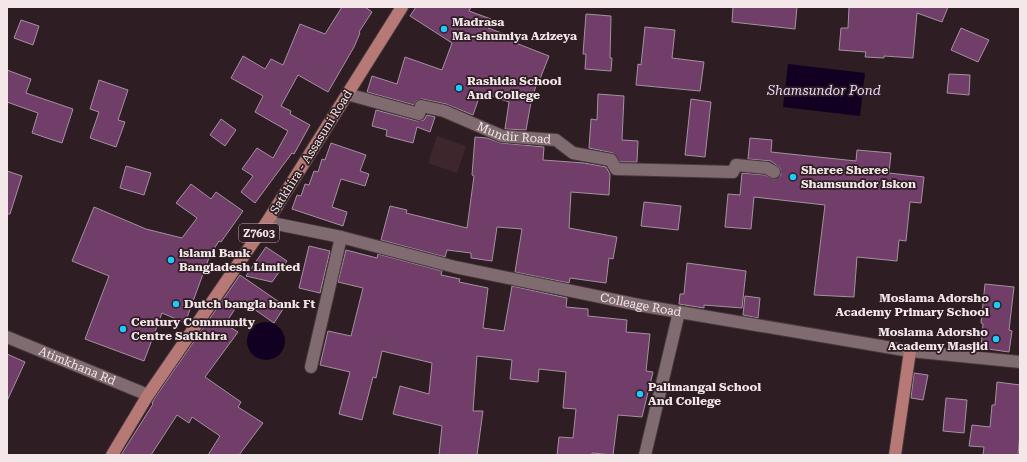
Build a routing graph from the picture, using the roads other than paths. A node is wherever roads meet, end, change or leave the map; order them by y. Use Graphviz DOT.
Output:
graph roads {
  1 [pos="402,7"];
  2 [pos="347,94"];
  3 [pos="774,172"];
  4 [pos="267,222"];
  5 [pos="342,237"];
  6 [pos="679,312"];
  7 [pos="7,337"];
  8 [pos="910,351"];
  9 [pos="1020,362"];
  10 [pos="311,367"];
  11 [pos="148,395"];
  12 [pos="112,455"];
  13 [pos="645,455"];
  14 [pos="895,455"];
  1 -- 2 [label="main road, Satkhira - Assasuni Road / Z7603"];
  2 -- 3 [label="street, Mundir Road"];
  2 -- 4 [label="main road, Satkhira - Assasuni Road / Z7603"];
  4 -- 5 [label="street, Colleage Road"];
  4 -- 11 [label="main road, Satkhira - Assasuni Road / Z7603"];
  5 -- 6 [label="street, Colleage Road"];
  5 -- 10 [label="street"];
  6 -- 8 [label="street, Colleage Road"];
  6 -- 13 [label="street"];
  7 -- 11 [label="street, Atimkhana Rd"];
  8 -- 9 [label="street, Colleage Road"];
  8 -- 14 [label="main road"];
  11 -- 12 [label="main road, Satkhira - Assasuni Road / Z7603"];
}
